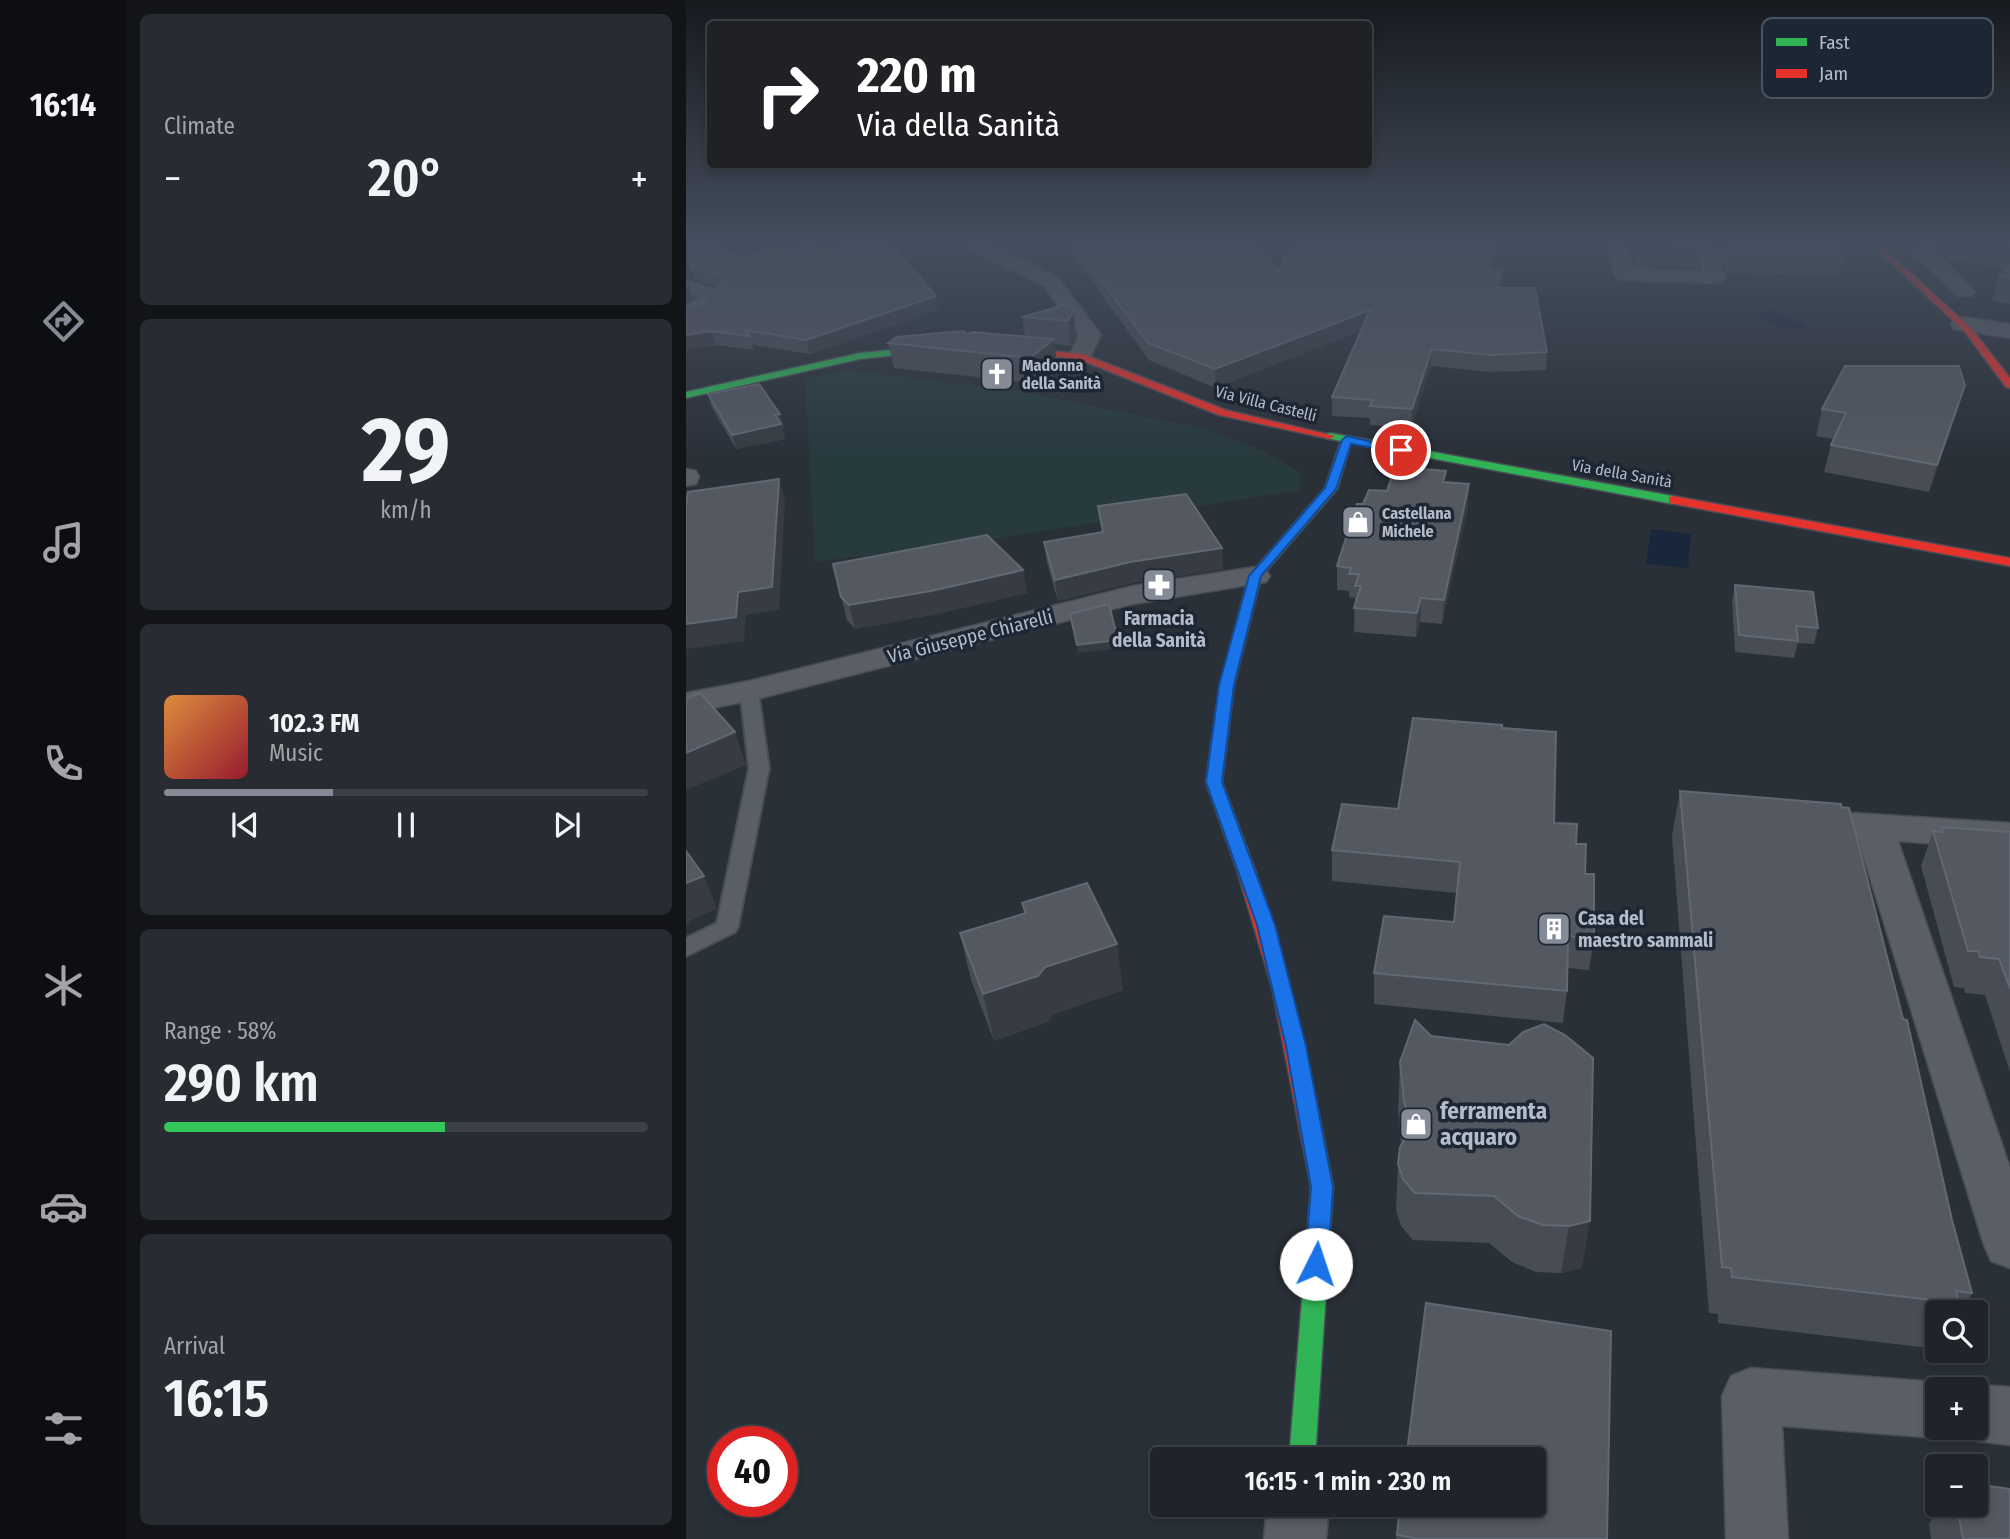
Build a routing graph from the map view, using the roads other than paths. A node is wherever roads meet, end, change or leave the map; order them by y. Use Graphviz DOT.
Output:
graph roads {
  1 [pos="1074,314"];
  2 [pos="1951,314"];
  3 [pos="1962,324"];
  4 [pos="2010,331"];
  5 [pos="953,347"];
  6 [pos="979,347"];
  7 [pos="1080,356"];
  8 [pos="2001,362"];
  9 [pos="2010,385"];
  10 [pos="686,394"];
  11 [pos="1347,440"];
  12 [pos="1890,540"];
  13 [pos="2010,545"];
  14 [pos="1937,549"];
  15 [pos="2010,562"];
  16 [pos="2010,573"];
  17 [pos="1255,576"];
  18 [pos="749,691"];
  19 [pos="686,703"];
  20 [pos="1820,824"];
  21 [pos="1874,827"];
  22 [pos="2010,835"];
  23 [pos="686,948"];
  24 [pos="2010,1245"];
  25 [pos="1925,1409"];
  26 [pos="1988,1414"];
  27 [pos="2010,1416"];
  28 [pos="1303,1447"];
  29 [pos="1297,1517"];
  30 [pos="1294,1539"];
  31 [pos="1757,1539"];
  1 -- 7 [label="street"];
  2 -- 3 [label="main road"];
  3 -- 4 [label="street"];
  3 -- 8 [label="main road"];
  5 -- 10 [label="main road"];
  6 -- 7 [label="main road, Via Villa Castelli"];
  7 -- 11 [label="main road, Via Villa Castelli"];
  8 -- 9 [label="main road"];
  11 -- 12 [label="main road, Via della Sanità"];
  11 -- 17 [label="main road"];
  12 -- 14 [label="main road, Via della Sanità"];
  12 -- 16 [label="main road, Via della Sanità"];
  13 -- 14 [label="main road"];
  14 -- 15 [label="main road, Via della Sanità"];
  17 -- 18 [label="street, Via Giuseppe Chiarelli"];
  17 -- 28 [label="main road"];
  18 -- 19 [label="street, Via Giuseppe Chiarelli"];
  18 -- 23 [label="lane"];
  20 -- 21 [label="street"];
  21 -- 22 [label="street"];
  21 -- 24 [label="street"];
  25 -- 31 [label="street"];
  26 -- 27 [label="street"];
  29 -- 30 [label="street"];
}
